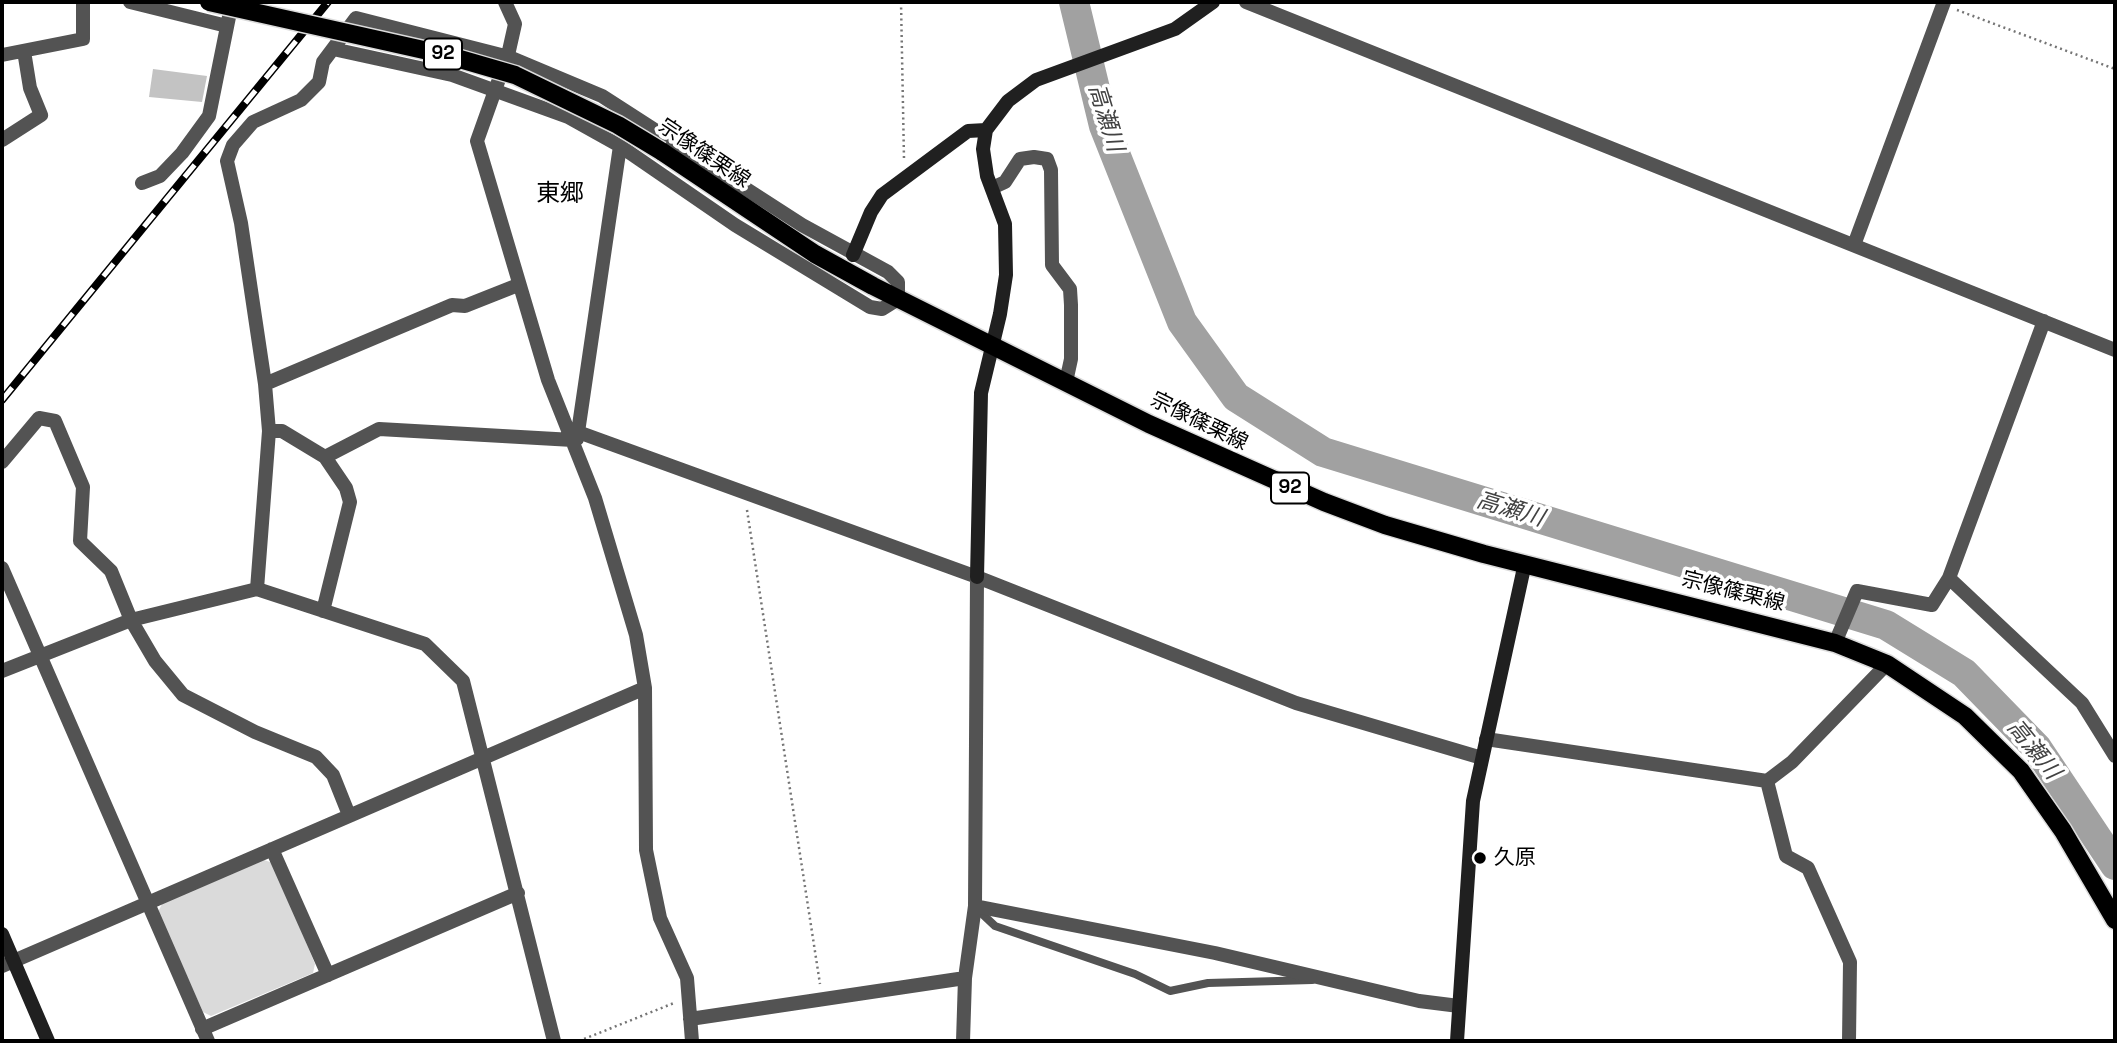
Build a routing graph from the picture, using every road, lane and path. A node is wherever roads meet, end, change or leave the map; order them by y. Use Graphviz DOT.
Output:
graph roads {
  1 [pos="83,2"];
  2 [pos="130,2"];
  3 [pos="209,2"];
  4 [pos="232,2"];
  5 [pos="505,2"];
  6 [pos="901,2"];
  7 [pos="1213,2"];
  8 [pos="1246,2"];
  9 [pos="1944,3"];
  10 [pos="227,26"];
  11 [pos="333,49"];
  12 [pos="24,51"];
  13 [pos="2,55"];
  14 [pos="509,57"];
  15 [pos="2115,69"];
  16 [pos="494,90"];
  17 [pos="986,130"];
  18 [pos="2,140"];
  19 [pos="620,146"];
  20 [pos="905,180"];
  21 [pos="142,183"];
  22 [pos="992,188"];
  23 [pos="1854,245"];
  24 [pos="853,255"];
  25 [pos="518,285"];
  26 [pos="898,299"];
  27 [pos="2044,321"];
  28 [pos="993,345"];
  29 [pos="2115,350"];
  30 [pos="1066,382"];
  31 [pos="265,384"];
  32 [pos="269,431"];
  33 [pos="576,439"];
  34 [pos="325,457"];
  35 [pos="2,462"];
  36 [pos="745,493"];
  37 [pos="1525,564"];
  38 [pos="2,568"];
  39 [pos="977,577"];
  40 [pos="1949,578"];
  41 [pos="257,589"];
  42 [pos="323,611"];
  43 [pos="131,620"];
  44 [pos="1838,636"];
  45 [pos="40,654"];
  46 [pos="1887,664"];
  47 [pos="2,671"];
  48 [pos="645,688"];
  49 [pos="1486,738"];
  50 [pos="485,757"];
  51 [pos="2115,757"];
  52 [pos="1482,758"];
  53 [pos="1767,781"];
  54 [pos="349,815"];
  55 [pos="272,849"];
  56 [pos="519,893"];
  57 [pos="148,902"];
  58 [pos="975,906"];
  59 [pos="2115,920"];
  60 [pos="2,934"];
  61 [pos="8,964"];
  62 [pos="328,975"];
  63 [pos="965,978"];
  64 [pos="1329,980"];
  65 [pos="689,997"];
  66 [pos="823,999"];
  67 [pos="1459,1006"];
  68 [pos="690,1019"];
  69 [pos="205,1035"];
  70 [pos="48,1041"];
  71 [pos="554,1041"];
  72 [pos="579,1041"];
  73 [pos="692,1041"];
  74 [pos="962,1041"];
  75 [pos="1457,1041"];
  76 [pos="1849,1041"];
  1 -- 12 [label="street"];
  2 -- 10 [label="street"];
  3 -- 26 [label="main road, 宗像篠栗線 / 92, bridge"];
  4 -- 10 [label="street"];
  5 -- 14 [label="street"];
  6 -- 20 [label="path"];
  7 -- 17 [label="street"];
  8 -- 23 [label="street"];
  9 -- 15 [label="path"];
  9 -- 23 [label="street"];
  10 -- 21 [label="street"];
  11 -- 14 [label="street"];
  11 -- 16 [label="street"];
  11 -- 31 [label="street"];
  12 -- 13 [label="street"];
  12 -- 18 [label="street"];
  14 -- 16 [label="street"];
  14 -- 24 [label="street"];
  16 -- 19 [label="street"];
  16 -- 25 [label="street"];
  17 -- 20 [label="street"];
  17 -- 22 [label="street"];
  19 -- 26 [label="street"];
  19 -- 33 [label="street"];
  20 -- 24 [label="street"];
  22 -- 28 [label="street"];
  22 -- 30 [label="street"];
  23 -- 27 [label="street"];
  24 -- 26 [label="street"];
  25 -- 31 [label="street"];
  25 -- 33 [label="street"];
  26 -- 28 [label="main road, 宗像篠栗線 / 92"];
  27 -- 29 [label="street"];
  27 -- 40 [label="street"];
  28 -- 30 [label="main road, 宗像篠栗線 / 92"];
  28 -- 39 [label="street"];
  30 -- 37 [label="main road, 宗像篠栗線 / 92"];
  31 -- 32 [label="street"];
  32 -- 34 [label="street"];
  32 -- 41 [label="street"];
  33 -- 34 [label="street"];
  33 -- 36 [label="street"];
  33 -- 48 [label="street"];
  34 -- 42 [label="street"];
  35 -- 43 [label="street"];
  36 -- 39 [label="street"];
  36 -- 66 [label="path"];
  37 -- 44 [label="main road, 宗像篠栗線 / 92"];
  37 -- 49 [label="street"];
  38 -- 45 [label="street"];
  39 -- 52 [label="street"];
  39 -- 58 [label="street"];
  40 -- 44 [label="street"];
  40 -- 51 [label="street"];
  41 -- 42 [label="street"];
  41 -- 43 [label="street"];
  42 -- 50 [label="street"];
  43 -- 45 [label="street"];
  43 -- 54 [label="street"];
  44 -- 46 [label="main road, 宗像篠栗線 / 92"];
  45 -- 47 [label="street"];
  45 -- 57 [label="street"];
  46 -- 53 [label="street"];
  46 -- 59 [label="main road, 宗像篠栗線 / 92"];
  48 -- 50 [label="street"];
  48 -- 65 [label="street"];
  49 -- 52 [label="street"];
  49 -- 53 [label="street"];
  50 -- 54 [label="street"];
  50 -- 56 [label="street"];
  52 -- 67 [label="street"];
  53 -- 76 [label="street"];
  54 -- 55 [label="street"];
  55 -- 57 [label="street"];
  55 -- 62 [label="street"];
  56 -- 62 [label="street"];
  56 -- 71 [label="street"];
  57 -- 61 [label="street"];
  57 -- 69 [label="street"];
  58 -- 63 [label="street"];
  58 -- 64 [label="street"];
  58 -- 64 [label="lane"];
  60 -- 61 [label="street"];
  61 -- 70 [label="street"];
  62 -- 69 [label="street"];
  63 -- 66 [label="street"];
  63 -- 74 [label="street"];
  64 -- 67 [label="street"];
  65 -- 68 [label="street"];
  65 -- 72 [label="path"];
  66 -- 68 [label="street"];
  67 -- 75 [label="street"];
  68 -- 73 [label="street"];
}
